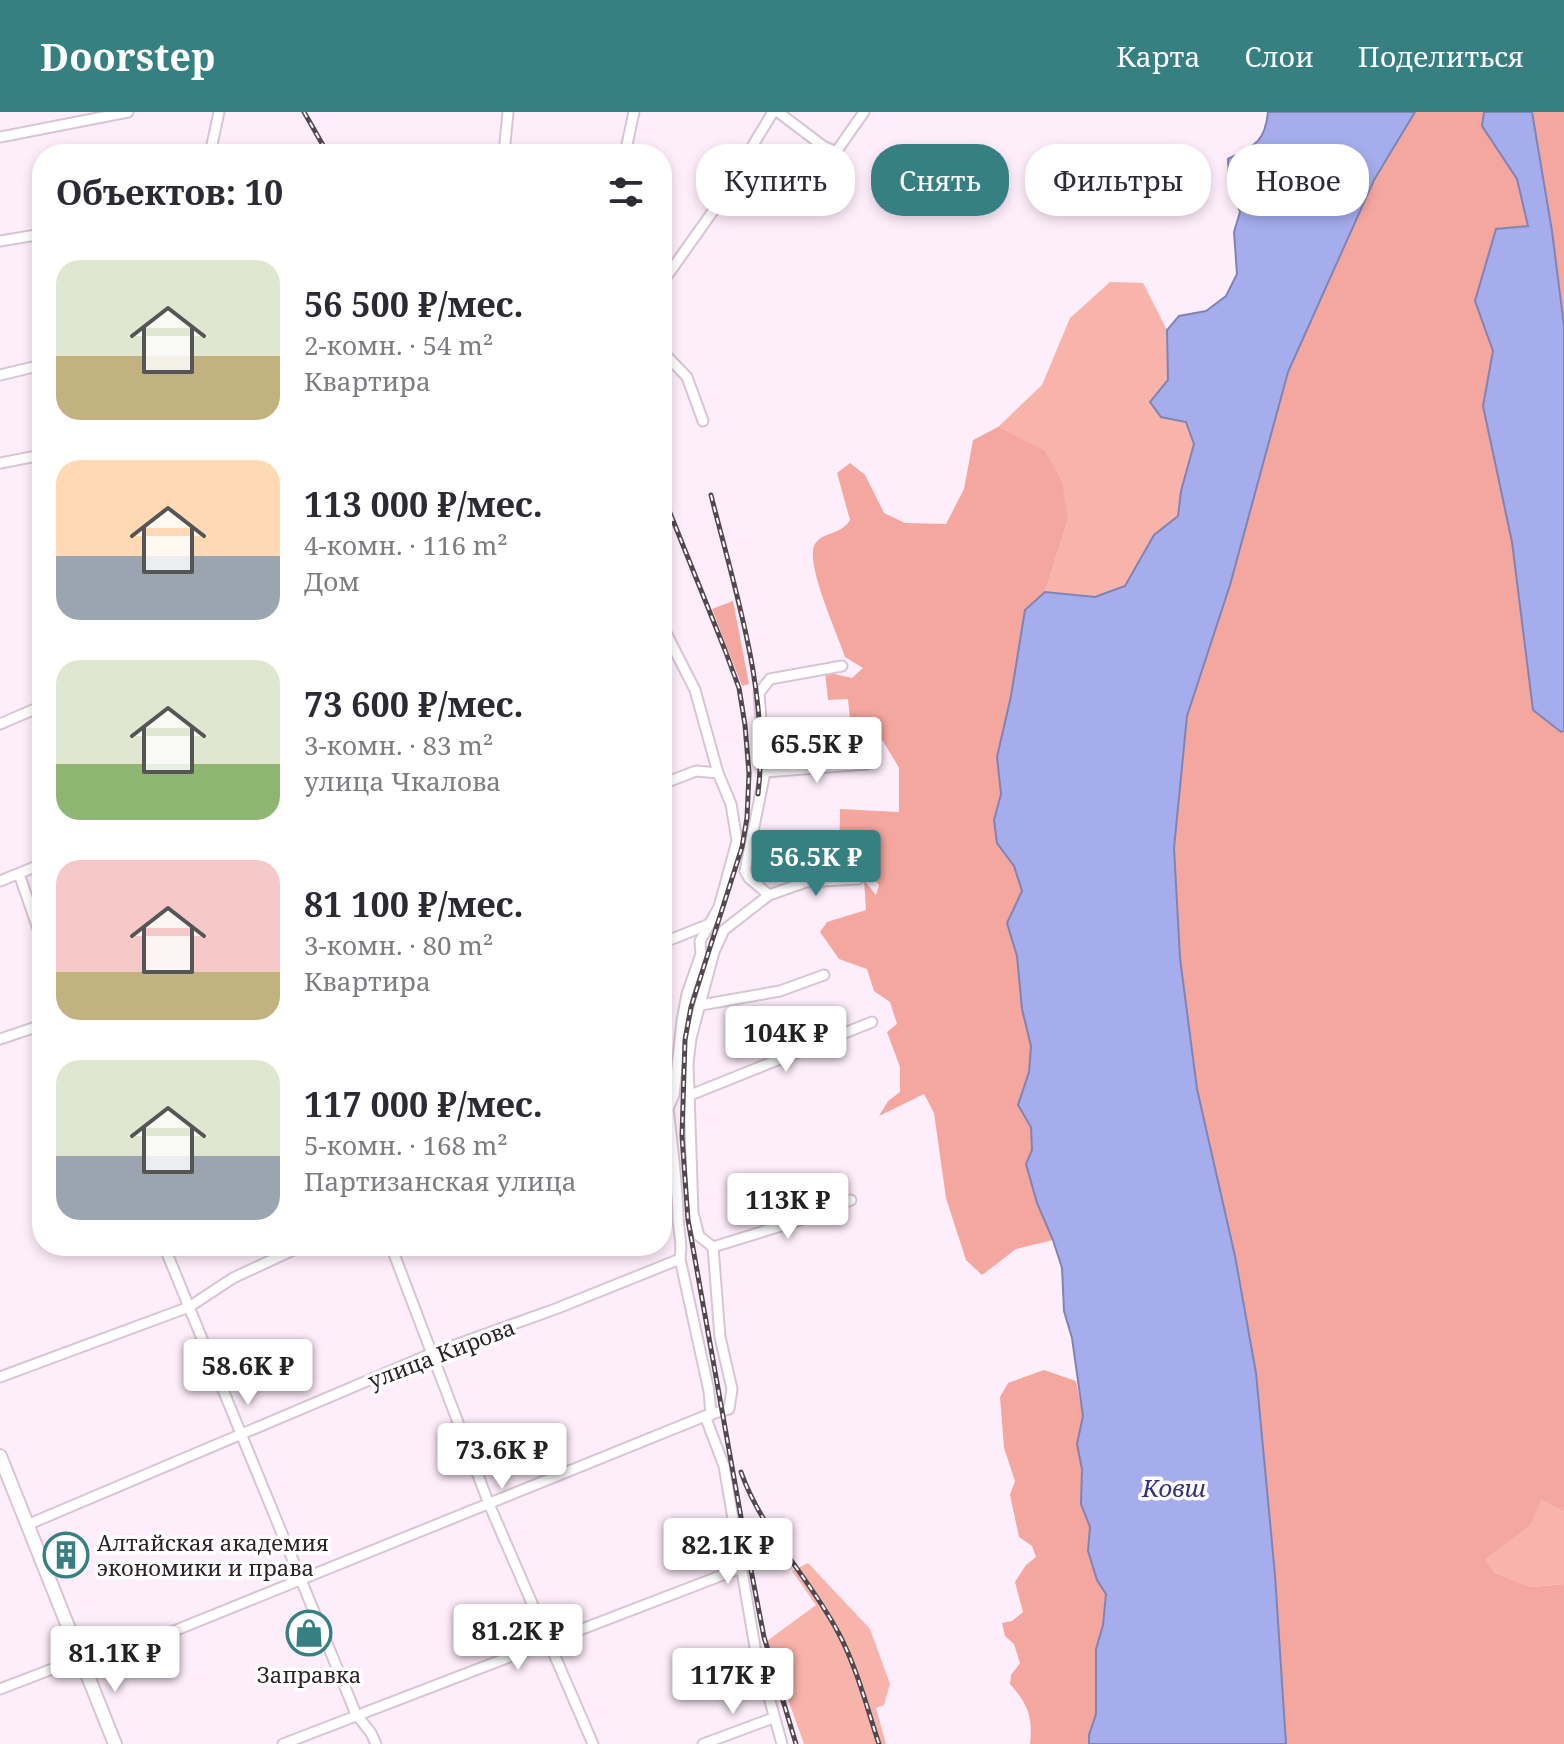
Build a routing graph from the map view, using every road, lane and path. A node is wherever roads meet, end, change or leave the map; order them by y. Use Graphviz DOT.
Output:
graph roads {
  1 [pos="128,112"];
  2 [pos="219,112"];
  3 [pos="508,112"];
  4 [pos="634,112"];
  5 [pos="776,112"];
  6 [pos="864,112"];
  7 [pos="0,137"];
  8 [pos="214,144"];
  9 [pos="505,144"];
  10 [pos="627,144"];
  11 [pos="32,236"];
  12 [pos="0,241"];
  13 [pos="672,269"];
  14 [pos="672,361"];
  15 [pos="32,367"];
  16 [pos="0,375"];
  17 [pos="703,421"];
  18 [pos="32,457"];
  19 [pos="0,463"];
  20 [pos="672,645"];
  21 [pos="842,666"];
  22 [pos="32,710"];
  23 [pos="0,724"];
  24 [pos="867,764"];
  25 [pos="765,772"];
  26 [pos="718,773"];
  27 [pos="672,780"];
  28 [pos="32,868"];
  29 [pos="19,874"];
  30 [pos="858,879"];
  31 [pos="0,881"];
  32 [pos="769,895"];
  33 [pos="32,911"];
  34 [pos="711,923"];
  35 [pos="672,939"];
  36 [pos="824,975"];
  37 [pos="701,1005"];
  38 [pos="872,1022"];
  39 [pos="32,1028"];
  40 [pos="0,1039"];
  41 [pos="688,1096"];
  42 [pos="672,1098"];
  43 [pos="672,1152"];
  44 [pos="851,1200"];
  45 [pos="713,1247"];
  46 [pos="168,1256"];
  47 [pos="280,1256"];
  48 [pos="395,1256"];
  49 [pos="680,1259"];
  50 [pos="189,1307"];
  51 [pos="433,1353"];
  52 [pos="0,1377"];
  53 [pos="708,1415"];
  54 [pos="241,1434"];
  55 [pos="0,1456"];
  56 [pos="489,1504"];
  57 [pos="27,1525"];
  58 [pos="741,1568"];
  59 [pos="301,1580"];
  60 [pos="550,1642"];
  61 [pos="122,1652"];
  62 [pos="81,1658"];
  63 [pos="0,1689"];
  64 [pos="356,1714"];
  65 [pos="773,1718"];
  66 [pos="115,1744"];
  67 [pos="283,1744"];
  68 [pos="376,1744"];
  69 [pos="593,1744"];
  70 [pos="703,1744"];
  71 [pos="782,1744"];
  1 -- 7 [label="street"];
  2 -- 8 [label="street"];
  3 -- 9 [label="street"];
  4 -- 10 [label="street"];
  5 -- 6 [label="street"];
  5 -- 13 [label="street"];
  11 -- 12 [label="street"];
  14 -- 17 [label="street"];
  15 -- 16 [label="street"];
  18 -- 19 [label="street"];
  20 -- 26 [label="street"];
  21 -- 25 [label="street"];
  22 -- 23 [label="street"];
  24 -- 25 [label="street"];
  25 -- 32 [label="street"];
  26 -- 27 [label="street"];
  26 -- 34 [label="street"];
  28 -- 29 [label="street"];
  29 -- 31 [label="street"];
  29 -- 33 [label="street"];
  30 -- 32 [label="street"];
  32 -- 37 [label="street"];
  34 -- 35 [label="street"];
  34 -- 42 [label="street"];
  36 -- 37 [label="street"];
  37 -- 41 [label="street"];
  38 -- 41 [label="street"];
  39 -- 40 [label="street"];
  41 -- 45 [label="street"];
  43 -- 49 [label="street"];
  44 -- 45 [label="street"];
  45 -- 53 [label="street"];
  46 -- 50 [label="street"];
  47 -- 50 [label="street"];
  48 -- 51 [label="street"];
  49 -- 51 [label="street, улица Кирова"];
  49 -- 53 [label="street"];
  50 -- 52 [label="street"];
  50 -- 54 [label="street"];
  51 -- 54 [label="street, улица Кирова"];
  51 -- 56 [label="street"];
  53 -- 56 [label="street"];
  53 -- 58 [label="street"];
  54 -- 57 [label="street, улица Кирова"];
  54 -- 59 [label="street"];
  55 -- 57 [label="main road"];
  56 -- 59 [label="street"];
  56 -- 60 [label="street"];
  57 -- 62 [label="main road"];
  58 -- 60 [label="street"];
  58 -- 65 [label="street"];
  59 -- 61 [label="street"];
  59 -- 64 [label="street"];
  60 -- 64 [label="street"];
  60 -- 69 [label="street"];
  62 -- 63 [label="street"];
  62 -- 66 [label="main road"];
  64 -- 67 [label="street"];
  64 -- 68 [label="street"];
  65 -- 70 [label="street"];
  65 -- 71 [label="street"];
}
